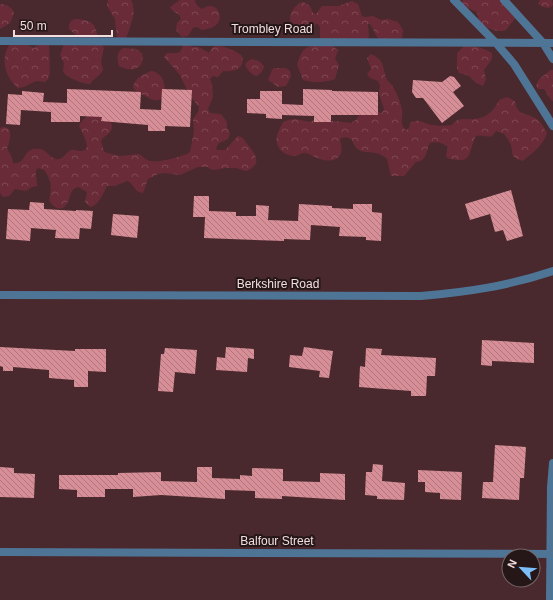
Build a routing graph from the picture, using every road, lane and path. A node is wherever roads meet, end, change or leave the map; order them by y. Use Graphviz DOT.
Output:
graph roads {
  1 [pos="454,0"];
  2 [pos="504,0"];
  3 [pos="0,41"];
  4 [pos="496,43"];
  5 [pos="543,43"];
  6 [pos="553,43"];
  7 [pos="553,59"];
  8 [pos="553,126"];
  9 [pos="553,271"];
  10 [pos="0,295"];
  11 [pos="553,464"];
  12 [pos="0,552"];
  13 [pos="552,554"];
  14 [pos="550,600"];
  1 -- 4 [label="street"];
  2 -- 5 [label="street"];
  3 -- 4 [label="street, Trombley Road"];
  4 -- 5 [label="street, Trombley Road"];
  4 -- 8 [label="street"];
  5 -- 6 [label="street, Trombley Road"];
  5 -- 7 [label="street"];
  9 -- 10 [label="street, Berkshire Road"];
  11 -- 13 [label="street"];
  12 -- 13 [label="street, Balfour Street"];
  13 -- 14 [label="street"];
}
